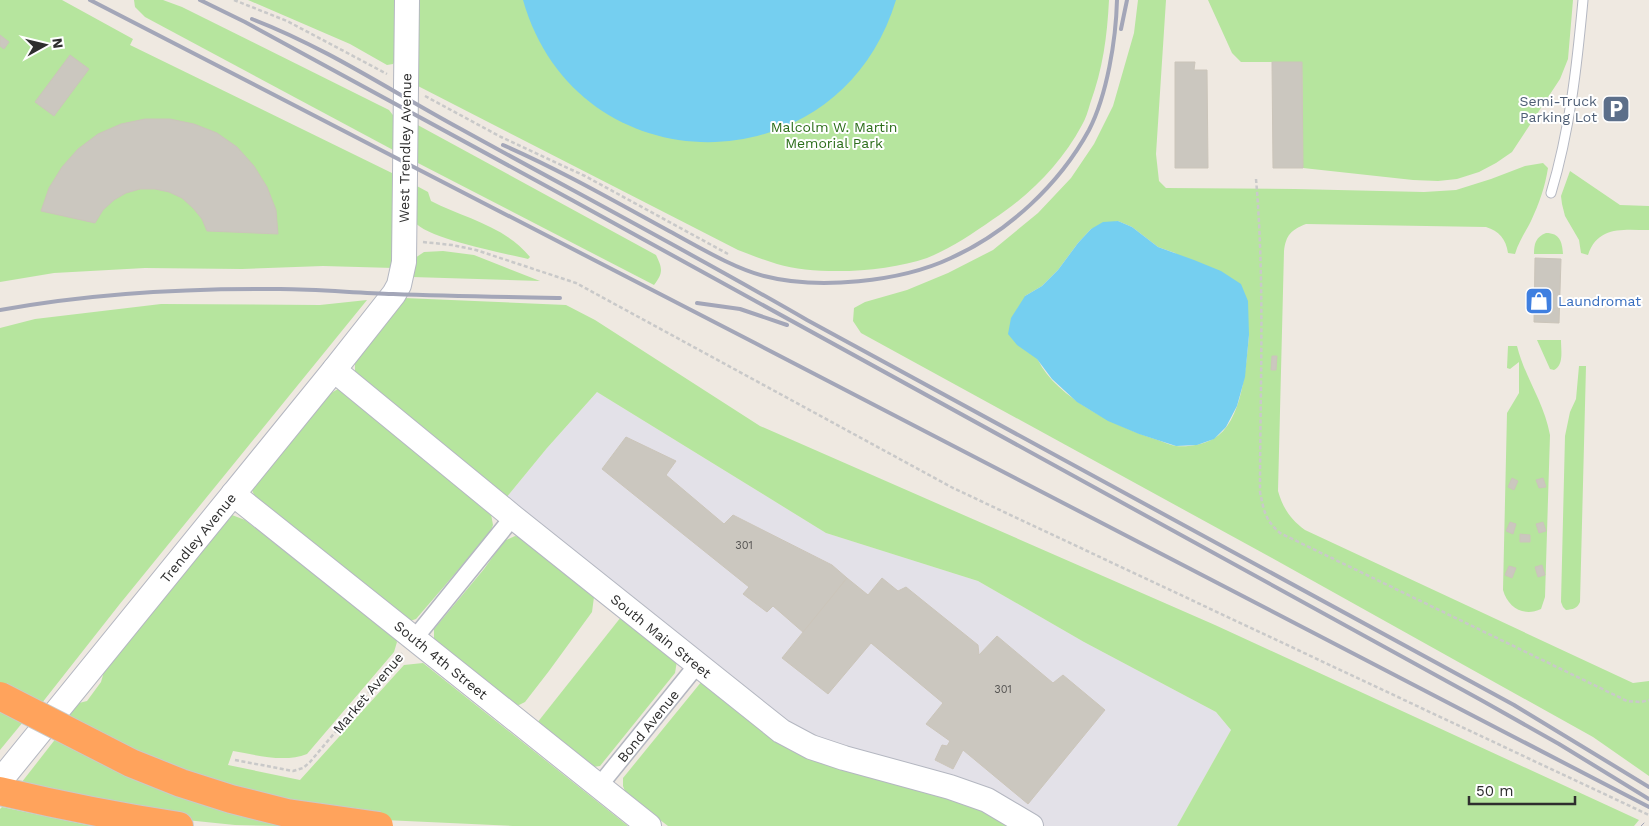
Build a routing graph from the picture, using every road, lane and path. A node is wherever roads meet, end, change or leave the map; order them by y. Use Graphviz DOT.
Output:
graph roads {
  1 [pos="234,0"];
  2 [pos="407,0"];
  3 [pos="1583,0"];
  4 [pos="406,86"];
  5 [pos="1256,179"];
  6 [pos="1551,193"];
  7 [pos="404,240"];
  8 [pos="728,254"];
  9 [pos="394,294"];
  10 [pos="334,370"];
  11 [pos="233,494"];
  12 [pos="513,517"];
  13 [pos="414,639"];
  14 [pos="696,665"];
  15 [pos="0,696"];
  16 [pos="1649,700"];
  17 [pos="235,760"];
  18 [pos="0,781"];
  19 [pos="600,786"];
  20 [pos="0,791"];
  21 [pos="1649,816"];
  22 [pos="179,826"];
  23 [pos="379,826"];
  24 [pos="649,826"];
  25 [pos="1030,826"];
  1 -- 4 [label="path"];
  2 -- 4 [label="street, West Trendley Avenue"];
  3 -- 6 [label="lane"];
  4 -- 7 [label="street, West Trendley Avenue"];
  4 -- 8 [label="path"];
  5 -- 16 [label="path"];
  7 -- 9 [label="street, West Trendley Avenue"];
  7 -- 21 [label="path"];
  9 -- 10 [label="street, Trendley Avenue"];
  10 -- 11 [label="street, Trendley Avenue"];
  10 -- 12 [label="street, South Main Street"];
  11 -- 13 [label="street, South 4th Street"];
  11 -- 18 [label="street, Trendley Avenue"];
  12 -- 13 [label="street"];
  12 -- 14 [label="street, South Main Street"];
  13 -- 17 [label="path, Market Avenue"];
  13 -- 19 [label="street, South 4th Street"];
  14 -- 19 [label="street, Bond Avenue"];
  14 -- 25 [label="street, South Main Street"];
  15 -- 23 [label="highway, bridge"];
  19 -- 24 [label="street, South 4th Street"];
  20 -- 22 [label="highway"];
}
